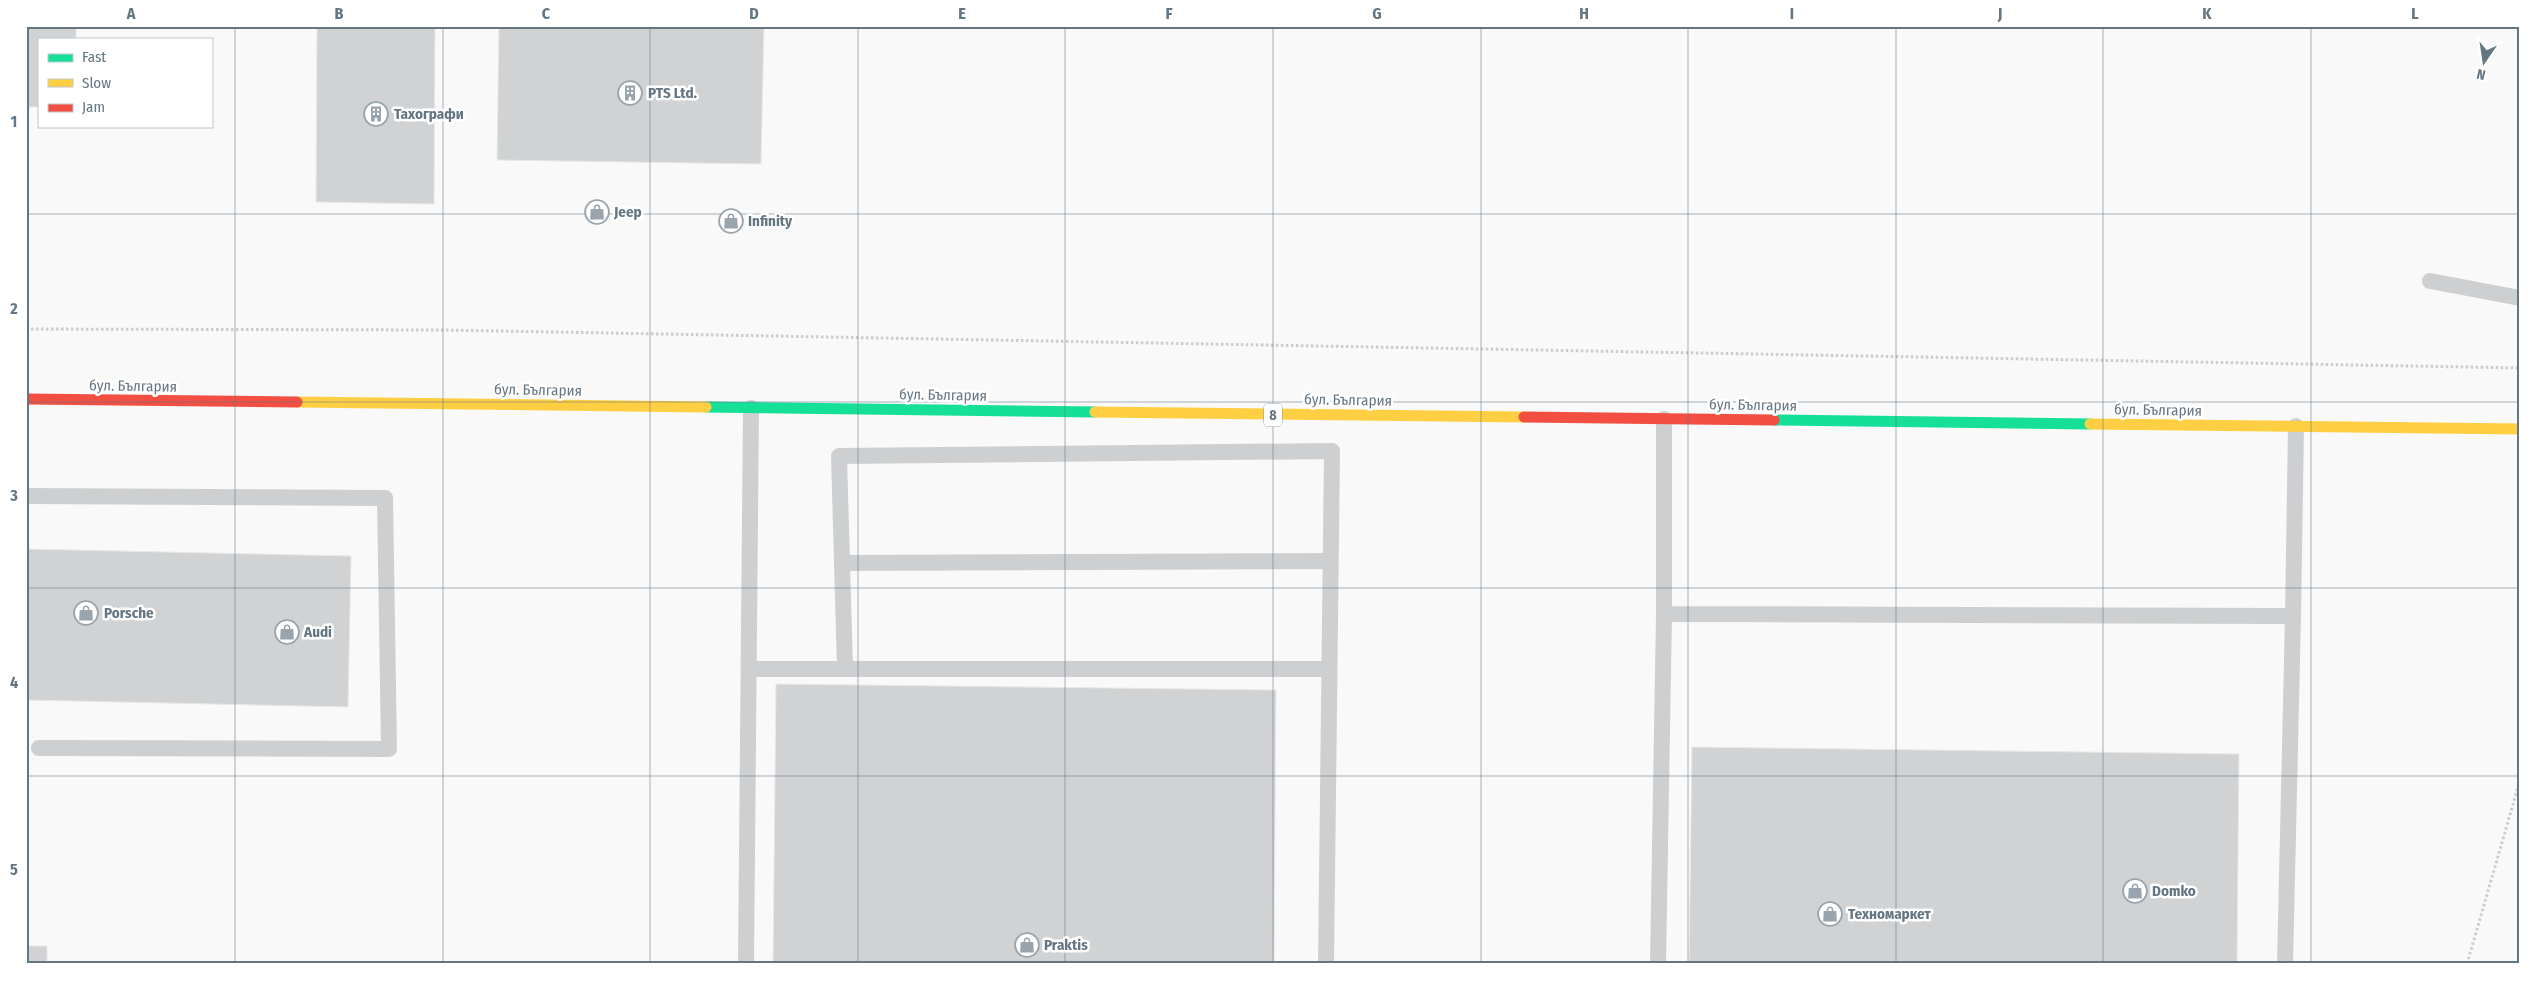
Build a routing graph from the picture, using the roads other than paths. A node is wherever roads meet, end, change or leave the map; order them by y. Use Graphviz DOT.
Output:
graph roads {
  1 [pos="2430,281"];
  2 [pos="2520,298"];
  3 [pos="26,399"];
  4 [pos="751,408"];
  5 [pos="1664,419"];
  6 [pos="2296,426"];
  7 [pos="2520,429"];
  8 [pos="26,496"];
  9 [pos="1329,561"];
  10 [pos="842,563"];
  11 [pos="1664,614"];
  12 [pos="2293,616"];
  13 [pos="846,668"];
  14 [pos="749,669"];
  15 [pos="1329,669"];
  16 [pos="38,748"];
  17 [pos="746,964"];
  18 [pos="1326,964"];
  19 [pos="1658,964"];
  20 [pos="2285,964"];
  1 -- 2 [label="lane"];
  3 -- 4 [label="main road, бул. България / 8"];
  4 -- 5 [label="main road, бул. България / 8"];
  4 -- 14 [label="lane"];
  5 -- 6 [label="main road, бул. България / 8"];
  5 -- 11 [label="lane"];
  6 -- 7 [label="main road, бул. България / 8"];
  6 -- 12 [label="lane"];
  8 -- 16 [label="lane"];
  9 -- 10 [label="lane"];
  9 -- 10 [label="lane"];
  9 -- 15 [label="lane"];
  10 -- 13 [label="lane"];
  11 -- 12 [label="lane"];
  11 -- 19 [label="lane"];
  12 -- 20 [label="lane"];
  13 -- 14 [label="lane"];
  13 -- 15 [label="lane"];
  14 -- 17 [label="lane"];
  15 -- 18 [label="lane"];
}
